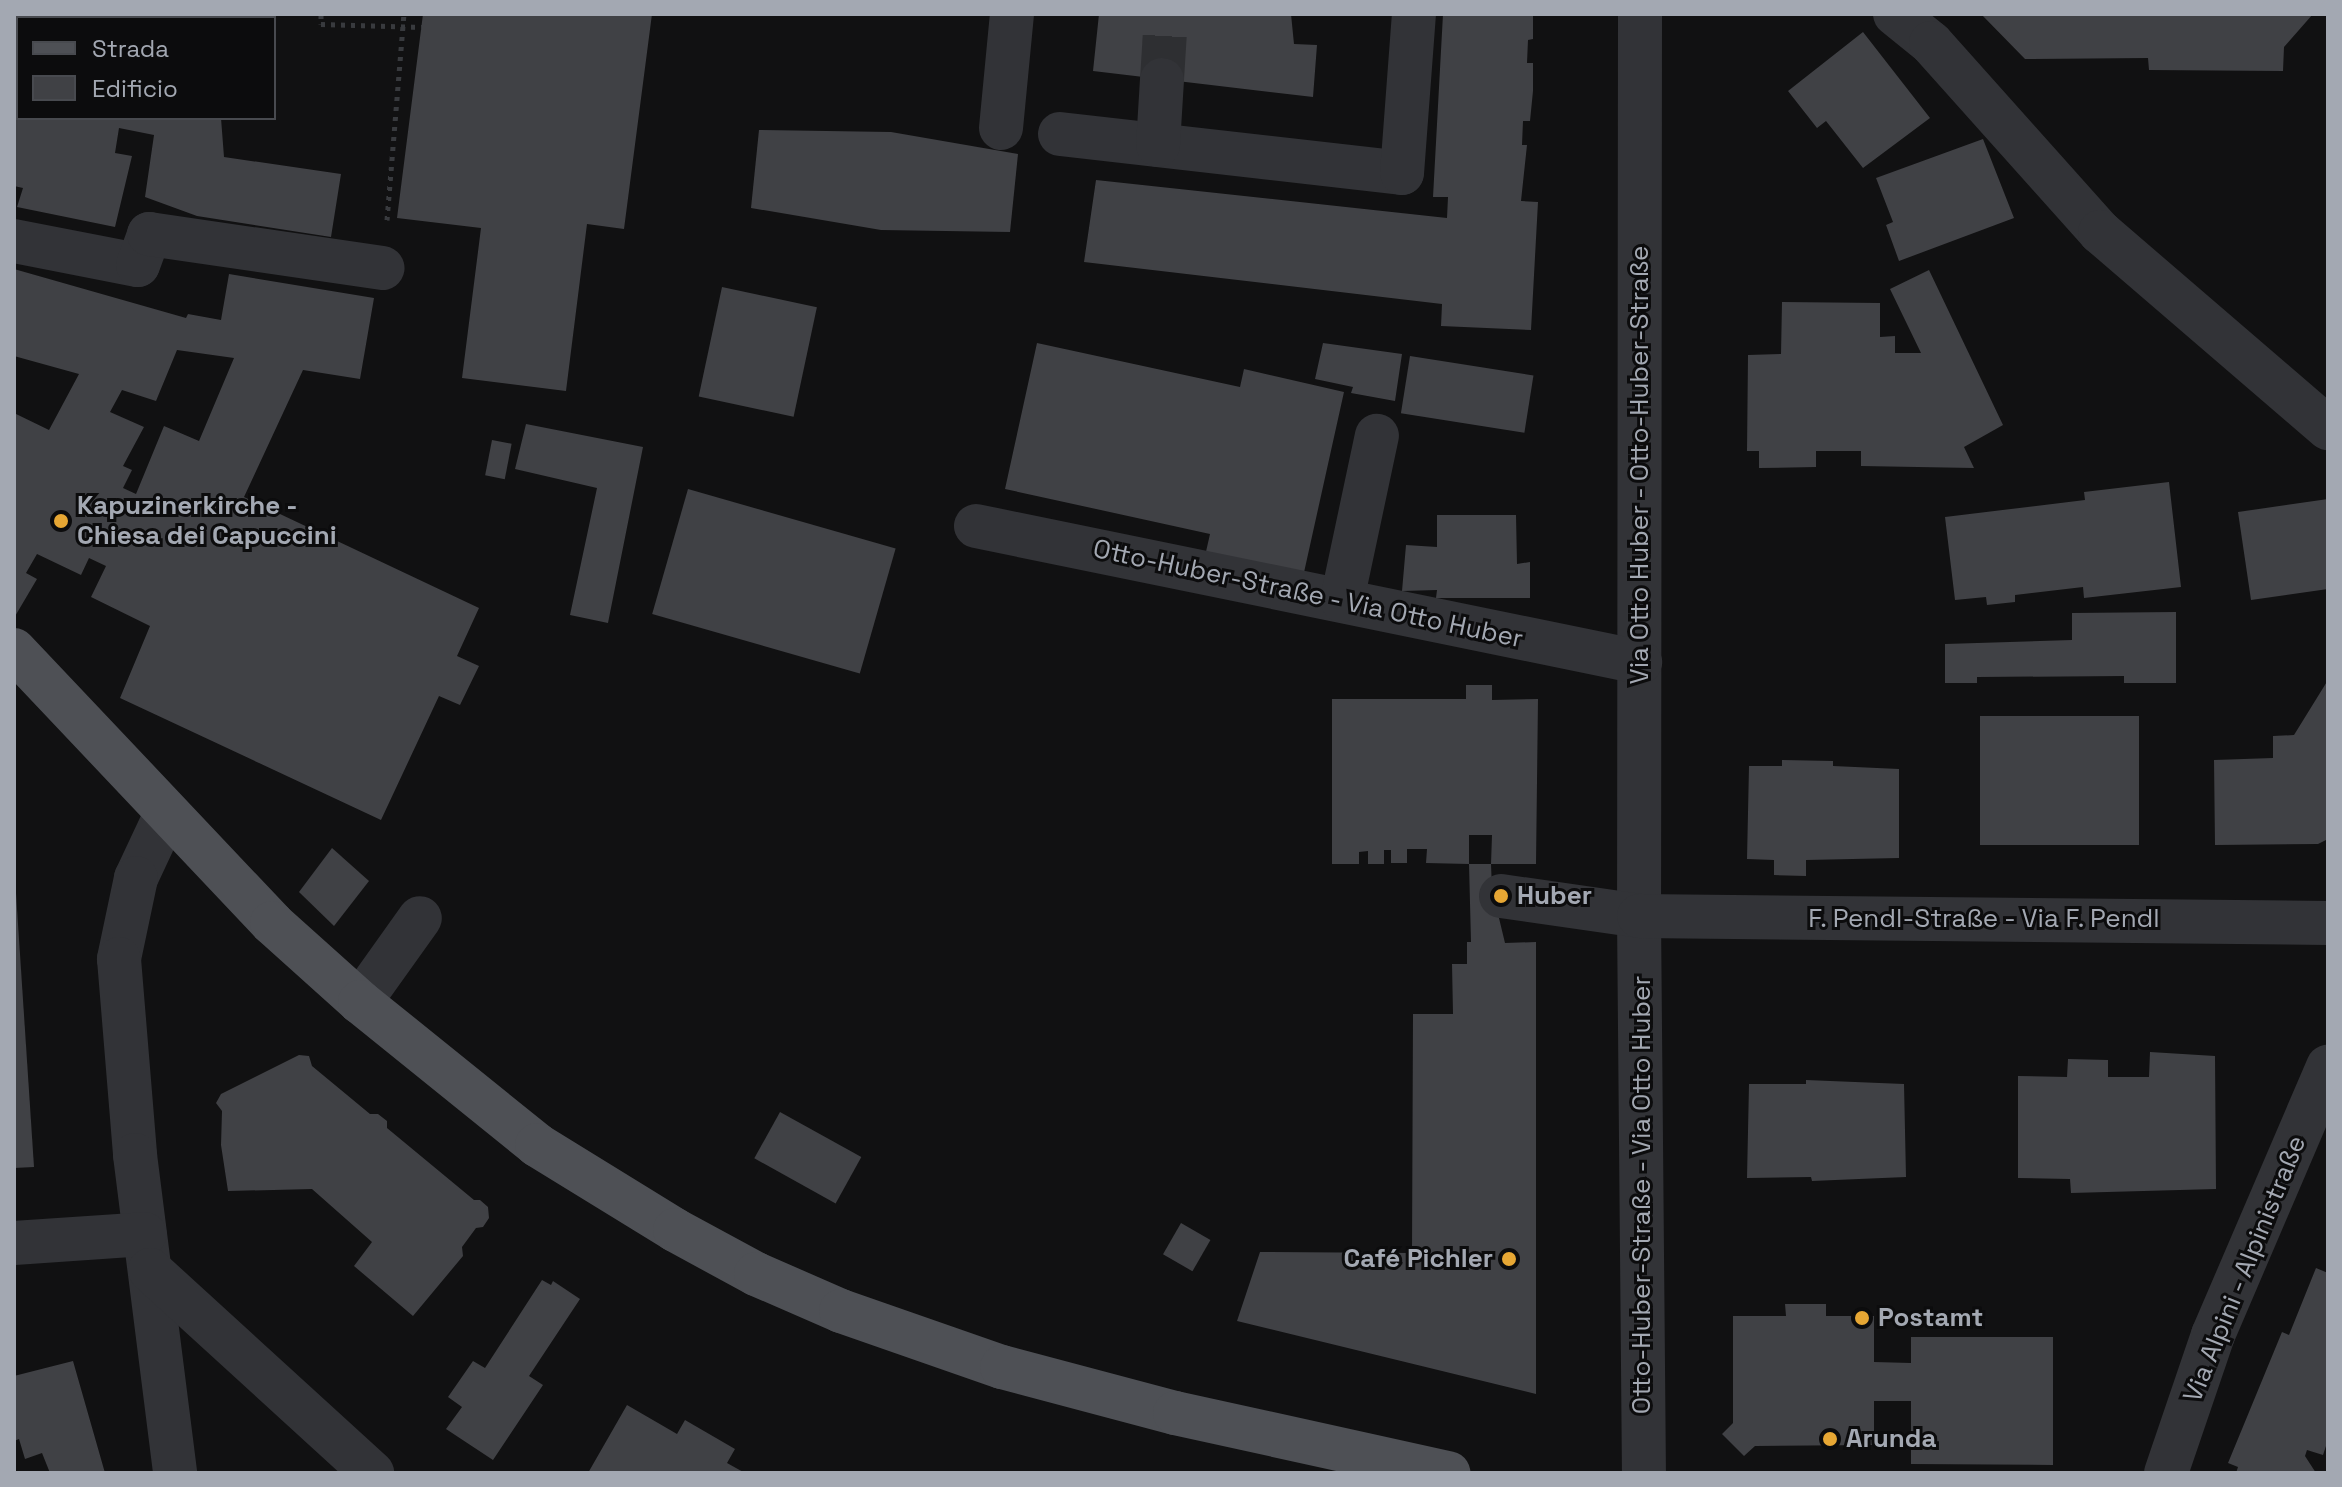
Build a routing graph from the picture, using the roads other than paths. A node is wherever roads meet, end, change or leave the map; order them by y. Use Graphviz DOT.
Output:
graph roads {
  1 [pos="1012,14"];
  2 [pos="1414,14"];
  3 [pos="1640,14"];
  4 [pos="1895,14"];
  5 [pos="1162,80"];
  6 [pos="1001,128"];
  7 [pos="1060,134"];
  8 [pos="1158,145"];
  9 [pos="14,241"];
  10 [pos="383,268"];
  11 [pos="2328,428"];
  12 [pos="1377,436"];
  13 [pos="976,526"];
  14 [pos="1342,600"];
  15 [pos="14,650"];
  16 [pos="1640,662"];
  17 [pos="166,814"];
  18 [pos="1501,896"];
  19 [pos="1639,916"];
  20 [pos="420,918"];
  21 [pos="2328,923"];
  22 [pos="360,1002"];
  23 [pos="2328,1067"];
  24 [pos="14,1243"];
  25 [pos="148,1252"];
  26 [pos="175,1473"];
  27 [pos="372,1473"];
  28 [pos="1448,1473"];
  29 [pos="1644,1473"];
  30 [pos="2166,1473"];
  1 -- 6 [label="street"];
  2 -- 8 [label="street"];
  3 -- 16 [label="street, Via Otto Huber - Otto-Huber-Straße"];
  4 -- 11 [label="street"];
  5 -- 8 [label="street"];
  7 -- 8 [label="street"];
  9 -- 10 [label="street"];
  12 -- 14 [label="street"];
  13 -- 14 [label="street, Otto-Huber-Straße - Via Otto Huber"];
  14 -- 16 [label="street, Otto-Huber-Straße - Via Otto Huber"];
  15 -- 17 [label="main road"];
  16 -- 19 [label="street, Via Otto Huber - Otto-Huber-Straße"];
  17 -- 22 [label="main road"];
  17 -- 25 [label="street"];
  18 -- 19 [label="street, F. Pendl-Straße - Via F. Pendl"];
  19 -- 21 [label="street, F. Pendl-Straße - Via F. Pendl"];
  19 -- 29 [label="street, Otto-Huber-Straße - Via Otto Huber"];
  20 -- 22 [label="street"];
  22 -- 28 [label="main road"];
  23 -- 30 [label="street, Via Alpini - Alpinistraße"];
  24 -- 25 [label="street"];
  25 -- 26 [label="street"];
  25 -- 27 [label="street"];
}
